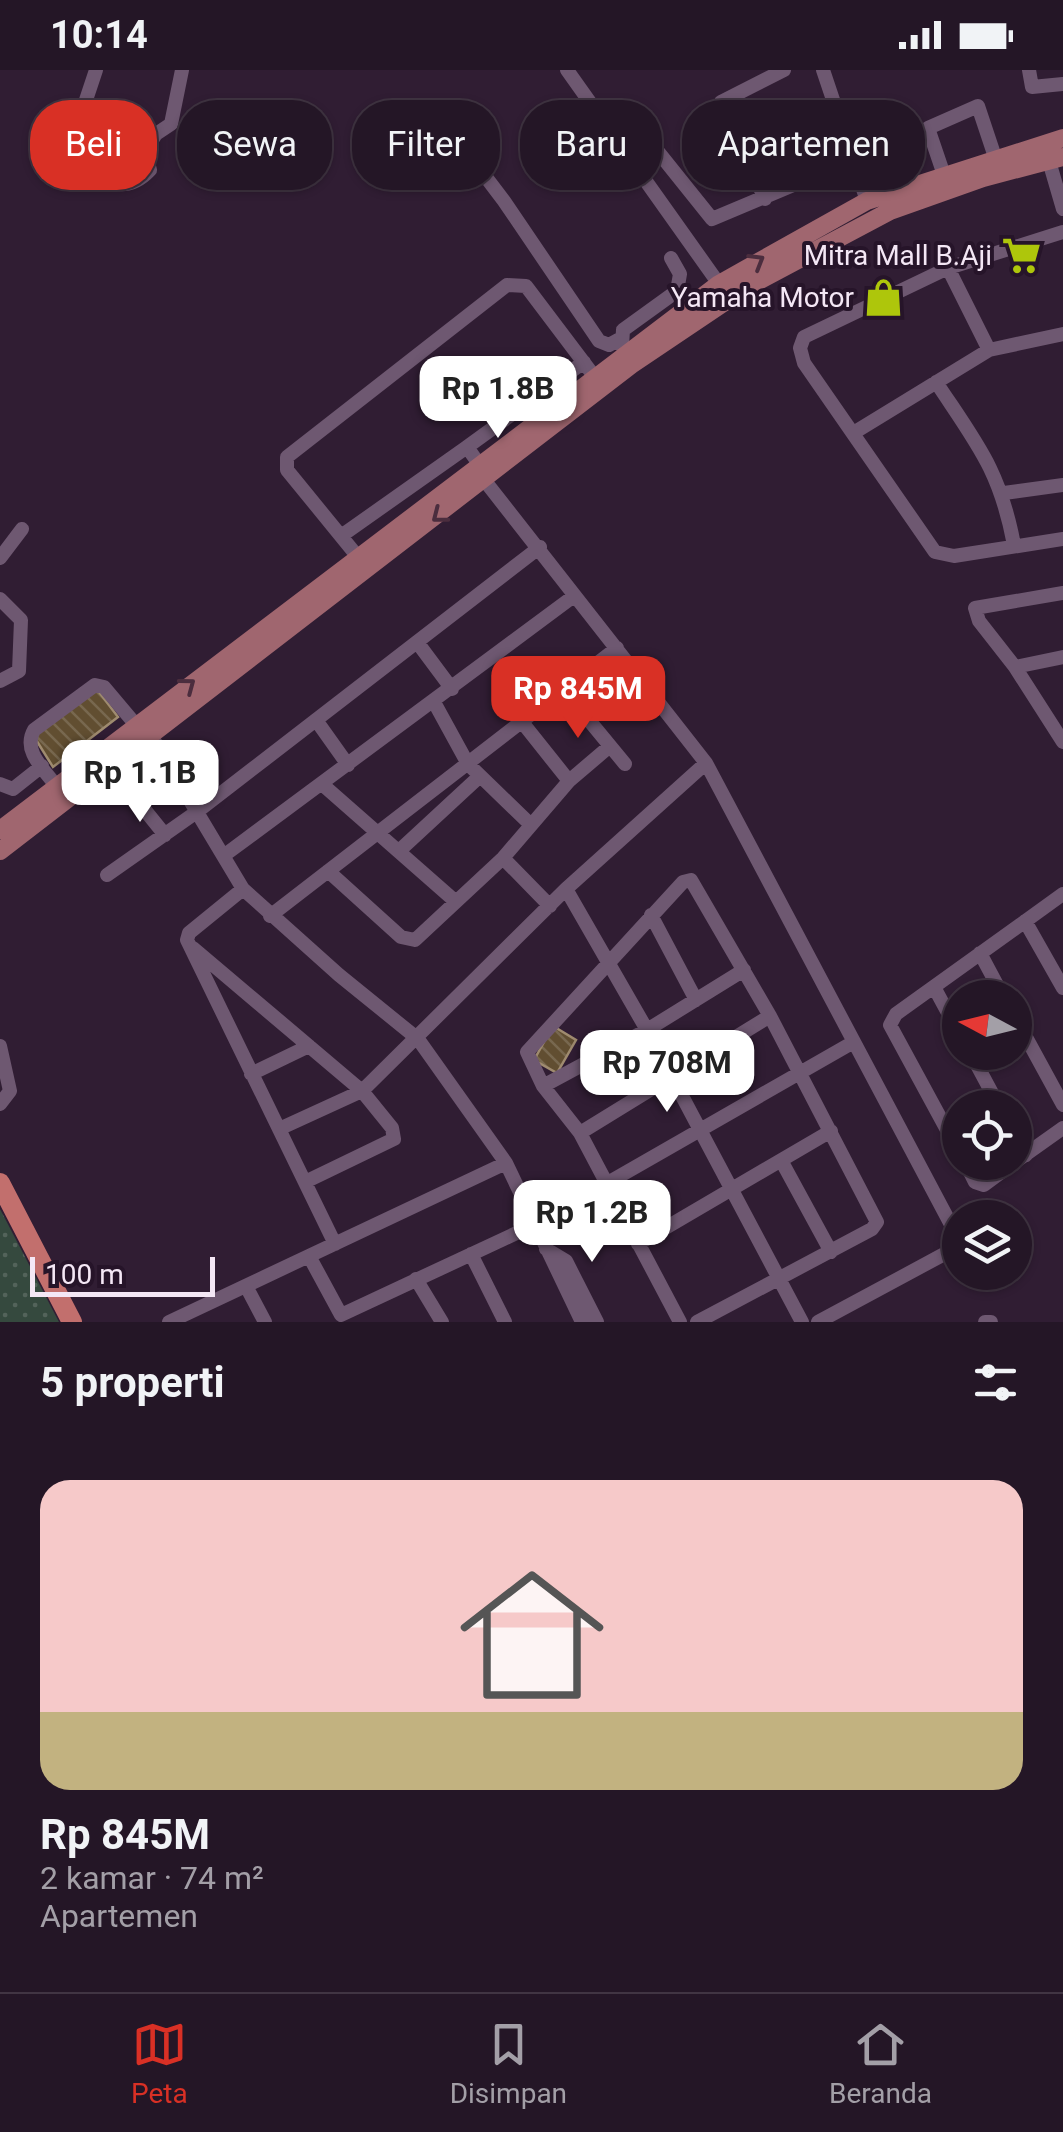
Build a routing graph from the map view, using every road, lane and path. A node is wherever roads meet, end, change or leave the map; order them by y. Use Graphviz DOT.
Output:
graph roads {
  1 [pos="96,70"];
  2 [pos="182,70"];
  3 [pos="567,70"];
  4 [pos="784,70"];
  5 [pos="823,70"];
  6 [pos="1028,70"];
  7 [pos="1063,84"];
  8 [pos="586,100"];
  9 [pos="833,100"];
  10 [pos="1063,138"];
  11 [pos="662,157"];
  12 [pos="1056,159"];
  13 [pos="996,160"];
  14 [pos="945,178"];
  15 [pos="494,190"];
  16 [pos="650,190"];
  17 [pos="786,190"];
  18 [pos="863,190"];
  19 [pos="765,199"];
  20 [pos="867,201"];
  21 [pos="1063,209"];
  22 [pos="838,226"];
  23 [pos="1063,232"];
  24 [pos="671,258"];
  25 [pos="948,268"];
  26 [pos="719,284"];
  27 [pos="1063,334"];
  28 [pos="989,350"];
  29 [pos="625,352"];
  30 [pos="589,369"];
  31 [pos="936,382"];
  32 [pos="856,432"];
  33 [pos="467,447"];
  34 [pos="482,472"];
  35 [pos="1063,485"];
  36 [pos="1004,494"];
  37 [pos="22,529"];
  38 [pos="341,536"];
  39 [pos="1063,539"];
  40 [pos="1014,545"];
  41 [pos="540,547"];
  42 [pos="358,556"];
  43 [pos="0,558"];
  44 [pos="1063,593"];
  45 [pos="574,596"];
  46 [pos="0,598"];
  47 [pos="418,642"];
  48 [pos="617,648"];
  49 [pos="1063,657"];
  50 [pos="1015,667"];
  51 [pos="0,680"];
  52 [pos="452,689"];
  53 [pos="564,690"];
  54 [pos="434,702"];
  55 [pos="316,720"];
  56 [pos="522,722"];
  57 [pos="136,725"];
  58 [pos="152,737"];
  59 [pos="1063,742"];
  60 [pos="610,746"];
  61 [pos="706,763"];
  62 [pos="468,764"];
  63 [pos="626,764"];
  64 [pos="42,766"];
  65 [pos="348,766"];
  66 [pos="111,768"];
  67 [pos="480,776"];
  68 [pos="569,781"];
  69 [pos="0,784"];
  70 [pos="323,785"];
  71 [pos="56,786"];
  72 [pos="198,811"];
  73 [pos="36,813"];
  74 [pos="530,824"];
  75 [pos="0,829"];
  76 [pos="376,832"];
  77 [pos="165,835"];
  78 [pos="400,850"];
  79 [pos="0,851"];
  80 [pos="226,854"];
  81 [pos="503,858"];
  82 [pos="328,871"];
  83 [pos="107,876"];
  84 [pos="244,889"];
  85 [pos="566,889"];
  86 [pos="1063,894"];
  87 [pos="455,901"];
  88 [pos="550,906"];
  89 [pos="652,915"];
  90 [pos="270,916"];
  91 [pos="1025,921"];
  92 [pos="189,944"];
  93 [pos="980,953"];
  94 [pos="608,960"];
  95 [pos="744,970"];
  96 [pos="994,980"];
  97 [pos="934,987"];
  98 [pos="1063,988"];
  99 [pos="696,1000"];
  100 [pos="942,1002"];
  101 [pos="770,1016"];
  102 [pos="647,1030"];
  103 [pos="418,1038"];
  104 [pos="852,1043"];
  105 [pos="0,1046"];
  106 [pos="310,1046"];
  107 [pos="1032,1048"];
  108 [pos="800,1072"];
  109 [pos="251,1074"];
  110 [pos="672,1077"];
  111 [pos="542,1086"];
  112 [pos="362,1091"];
  113 [pos="0,1104"];
  114 [pos="1063,1105"];
  115 [pos="942,1121"];
  116 [pos="1063,1128"];
  117 [pos="278,1129"];
  118 [pos="701,1131"];
  119 [pos="831,1131"];
  120 [pos="580,1133"];
  121 [pos="1032,1150"];
  122 [pos="506,1162"];
  123 [pos="782,1162"];
  124 [pos="305,1182"];
  125 [pos="0,1183"];
  126 [pos="608,1186"];
  127 [pos="732,1192"];
  128 [pos="0,1212"];
  129 [pos="536,1224"];
  130 [pos="336,1244"];
  131 [pos="638,1244"];
  132 [pos="546,1248"];
  133 [pos="831,1252"];
  134 [pos="471,1254"];
  135 [pos="310,1256"];
  136 [pos="416,1279"];
  137 [pos="780,1280"];
  138 [pos="246,1286"];
  139 [pos="343,1318"];
  140 [pos="59,1322"];
  141 [pos="72,1322"];
  142 [pos="169,1322"];
  143 [pos="265,1322"];
  144 [pos="442,1322"];
  145 [pos="505,1322"];
  146 [pos="582,1322"];
  147 [pos="597,1322"];
  148 [pos="680,1322"];
  149 [pos="697,1322"];
  150 [pos="802,1322"];
  151 [pos="818,1322"];
  1 -- 2 [label="street"];
  3 -- 8 [label="street"];
  4 -- 19 [label="street"];
  5 -- 9 [label="street"];
  6 -- 7 [label="street"];
  10 -- 13 [label="main road"];
  11 -- 19 [label="street"];
  12 -- 21 [label="street"];
  12 -- 22 [label="main road"];
  13 -- 14 [label="main road"];
  13 -- 14 [label="street"];
  14 -- 20 [label="main road"];
  15 -- 29 [label="street"];
  16 -- 26 [label="street"];
  17 -- 19 [label="street"];
  18 -- 20 [label="street"];
  20 -- 22 [label="main road"];
  26 -- 22 [label="main road, one-way"];
  22 -- 29 [label="main road"];
  23 -- 25 [label="street"];
  24 -- 29 [label="street"];
  25 -- 28 [label="street"];
  25 -- 32 [label="street"];
  26 -- 29 [label="main road"];
  27 -- 28 [label="street"];
  28 -- 31 [label="street"];
  29 -- 30 [label="main road"];
  29 -- 34 [label="main road"];
  30 -- 33 [label="street"];
  30 -- 34 [label="main road"];
  30 -- 38 [label="street"];
  31 -- 32 [label="street"];
  31 -- 36 [label="street"];
  32 -- 40 [label="street"];
  33 -- 34 [label="street"];
  33 -- 38 [label="street"];
  34 -- 41 [label="street"];
  34 -- 42 [label="main road"];
  34 -- 58 [label="main road, one-way"];
  35 -- 36 [label="street"];
  36 -- 40 [label="street"];
  37 -- 43 [label="street"];
  38 -- 42 [label="street"];
  39 -- 40 [label="street"];
  41 -- 45 [label="street"];
  41 -- 47 [label="street"];
  57 -- 42 [label="main road, one-way"];
  44 -- 50 [label="street"];
  45 -- 48 [label="street"];
  45 -- 52 [label="street"];
  46 -- 51 [label="street"];
  47 -- 52 [label="street"];
  47 -- 55 [label="street"];
  48 -- 53 [label="street"];
  48 -- 61 [label="street"];
  49 -- 50 [label="street"];
  50 -- 59 [label="street"];
  52 -- 54 [label="street"];
  53 -- 56 [label="street"];
  53 -- 60 [label="street"];
  54 -- 62 [label="street"];
  54 -- 65 [label="street"];
  55 -- 65 [label="street"];
  55 -- 72 [label="street"];
  56 -- 62 [label="street"];
  56 -- 68 [label="street"];
  57 -- 64 [label="street"];
  57 -- 71 [label="main road"];
  58 -- 66 [label="main road"];
  58 -- 72 [label="street"];
  60 -- 63 [label="street"];
  60 -- 68 [label="street"];
  61 -- 85 [label="street"];
  61 -- 104 [label="street"];
  62 -- 67 [label="street"];
  62 -- 76 [label="street"];
  64 -- 69 [label="street"];
  64 -- 71 [label="street"];
  65 -- 70 [label="street"];
  66 -- 73 [label="main road"];
  66 -- 77 [label="street"];
  67 -- 74 [label="street"];
  67 -- 78 [label="street"];
  68 -- 74 [label="street"];
  70 -- 76 [label="street"];
  70 -- 80 [label="street"];
  71 -- 73 [label="main road"];
  72 -- 77 [label="street"];
  72 -- 80 [label="street"];
  73 -- 75 [label="main road"];
  73 -- 79 [label="main road"];
  74 -- 81 [label="street"];
  76 -- 78 [label="street"];
  76 -- 82 [label="street"];
  77 -- 83 [label="street"];
  78 -- 87 [label="street"];
  80 -- 84 [label="street"];
  81 -- 87 [label="street"];
  81 -- 88 [label="street"];
  82 -- 87 [label="street"];
  82 -- 90 [label="street"];
  84 -- 90 [label="street"];
  84 -- 92 [label="street"];
  85 -- 88 [label="street"];
  85 -- 94 [label="street"];
  86 -- 91 [label="street"];
  88 -- 103 [label="street"];
  89 -- 94 [label="street"];
  89 -- 95 [label="street"];
  89 -- 99 [label="street"];
  90 -- 103 [label="street"];
  91 -- 93 [label="street"];
  91 -- 98 [label="street"];
  92 -- 106 [label="street"];
  92 -- 109 [label="street"];
  93 -- 96 [label="street"];
  93 -- 97 [label="street"];
  94 -- 102 [label="street"];
  94 -- 111 [label="street"];
  95 -- 99 [label="street"];
  95 -- 101 [label="street"];
  97 -- 100 [label="street"];
  97 -- 115 [label="street"];
  99 -- 102 [label="street"];
  101 -- 108 [label="street"];
  101 -- 110 [label="street"];
  102 -- 110 [label="street"];
  102 -- 111 [label="street"];
  103 -- 112 [label="street"];
  103 -- 122 [label="street"];
  104 -- 108 [label="street"];
  104 -- 151 [label="street"];
  105 -- 113 [label="street"];
  106 -- 109 [label="street"];
  106 -- 112 [label="street"];
  107 -- 114 [label="street"];
  108 -- 118 [label="street"];
  108 -- 119 [label="street"];
  109 -- 117 [label="street"];
  110 -- 118 [label="street"];
  110 -- 120 [label="street"];
  111 -- 120 [label="street"];
  112 -- 117 [label="street"];
  112 -- 124 [label="street"];
  116 -- 121 [label="street"];
  117 -- 124 [label="street"];
  118 -- 126 [label="street"];
  118 -- 127 [label="street"];
  119 -- 123 [label="street"];
  119 -- 133 [label="street"];
  120 -- 126 [label="street"];
  122 -- 129 [label="street"];
  122 -- 130 [label="street"];
  123 -- 127 [label="street"];
  123 -- 133 [label="street"];
  124 -- 130 [label="street"];
  125 -- 141 [label="highway"];
  126 -- 129 [label="street"];
  126 -- 131 [label="street"];
  127 -- 131 [label="street"];
  127 -- 137 [label="street"];
  128 -- 140 [label="highway"];
  129 -- 132 [label="street"];
  129 -- 134 [label="street"];
  130 -- 135 [label="street"];
  131 -- 148 [label="street"];
  132 -- 146 [label="street"];
  132 -- 147 [label="street"];
  133 -- 137 [label="street"];
  134 -- 136 [label="street"];
  134 -- 145 [label="street"];
  135 -- 138 [label="street"];
  135 -- 139 [label="street"];
  136 -- 139 [label="street"];
  136 -- 144 [label="street"];
  137 -- 149 [label="street"];
  137 -- 150 [label="street"];
  138 -- 142 [label="street"];
  138 -- 143 [label="street"];
}
